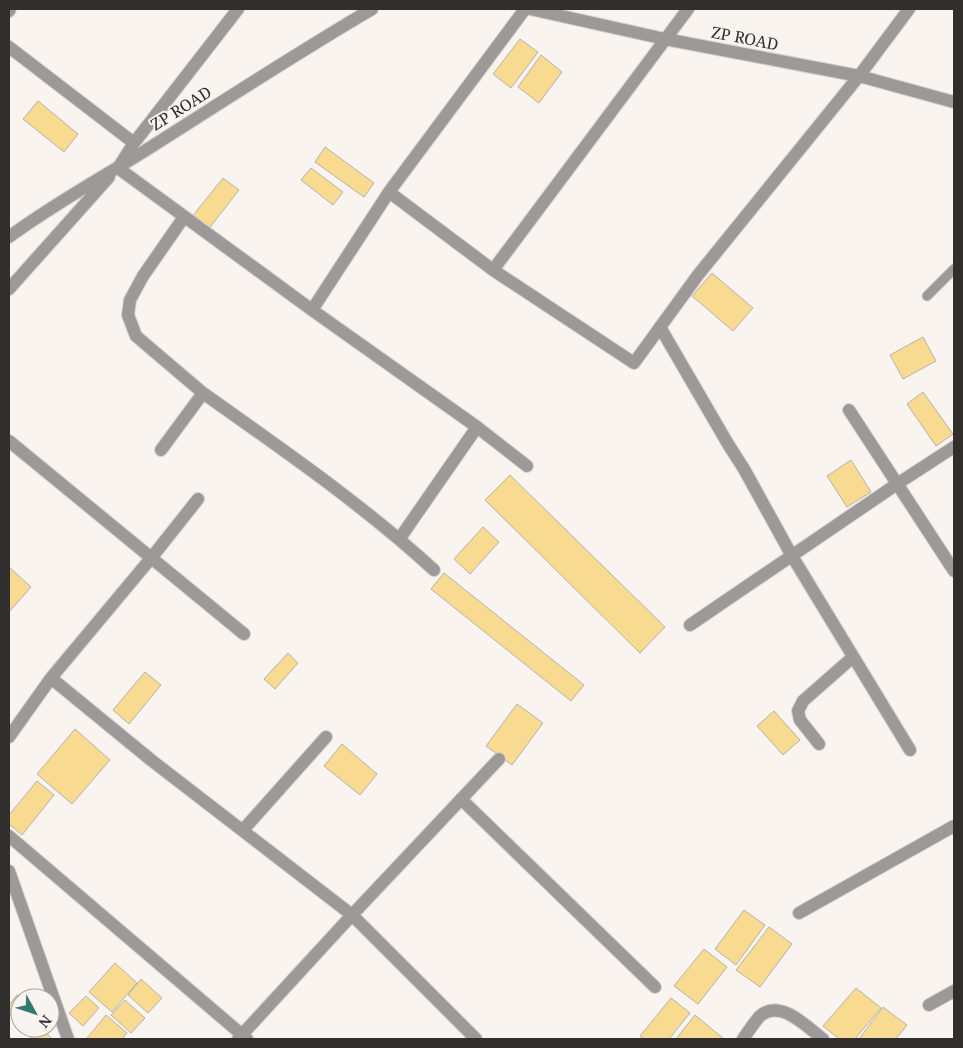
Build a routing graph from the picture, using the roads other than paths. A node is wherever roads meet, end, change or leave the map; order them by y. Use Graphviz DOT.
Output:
graph roads {
  1 [pos="372,9"];
  2 [pos="525,9"];
  3 [pos="530,9"];
  4 [pos="688,9"];
  5 [pos="909,9"];
  6 [pos="231,11"];
  7 [pos="665,39"];
  8 [pos="9,47"];
  9 [pos="858,76"];
  10 [pos="954,102"];
  11 [pos="134,142"];
  12 [pos="118,168"];
  13 [pos="389,192"];
  14 [pos="184,216"];
  15 [pos="9,237"];
  16 [pos="954,269"];
  17 [pos="493,270"];
  18 [pos="9,289"];
  19 [pos="927,296"];
  20 [pos="312,310"];
  21 [pos="660,327"];
  22 [pos="204,393"];
  23 [pos="849,410"];
  24 [pos="477,427"];
  25 [pos="9,441"];
  26 [pos="954,447"];
  27 [pos="161,450"];
  28 [pos="528,466"];
  29 [pos="897,484"];
  30 [pos="198,499"];
  31 [pos="400,538"];
  32 [pos="792,556"];
  33 [pos="152,558"];
  34 [pos="434,570"];
  35 [pos="954,571"];
  36 [pos="690,625"];
  37 [pos="244,634"];
  38 [pos="853,657"];
  39 [pos="51,678"];
  40 [pos="326,736"];
  41 [pos="9,737"];
  42 [pos="819,744"];
  43 [pos="910,750"];
  44 [pos="499,759"];
  45 [pos="462,799"];
  46 [pos="954,826"];
  47 [pos="242,830"];
  48 [pos="9,836"];
  49 [pos="9,871"];
  50 [pos="799,913"];
  51 [pos="352,915"];
  52 [pos="655,986"];
  53 [pos="954,991"];
  54 [pos="929,1005"];
  55 [pos="243,1038"];
  56 [pos="68,1039"];
  57 [pos="476,1039"];
  58 [pos="743,1039"];
  59 [pos="823,1039"];
  1 -- 12 [label="street, ZP ROAD"];
  2 -- 13 [label="street"];
  3 -- 7 [label="street, ZP ROAD"];
  4 -- 7 [label="street"];
  5 -- 9 [label="street"];
  6 -- 11 [label="street"];
  7 -- 9 [label="street, ZP ROAD"];
  7 -- 17 [label="street"];
  8 -- 11 [label="street"];
  9 -- 10 [label="street, ZP ROAD"];
  9 -- 21 [label="street"];
  11 -- 12 [label="street"];
  12 -- 14 [label="street"];
  12 -- 15 [label="street, ZP ROAD"];
  12 -- 18 [label="street"];
  13 -- 17 [label="street"];
  13 -- 20 [label="street"];
  14 -- 20 [label="street"];
  14 -- 22 [label="street"];
  16 -- 19 [label="lane"];
  17 -- 21 [label="street"];
  20 -- 24 [label="street"];
  21 -- 32 [label="street"];
  22 -- 27 [label="street"];
  22 -- 31 [label="street"];
  23 -- 29 [label="street"];
  24 -- 28 [label="street"];
  24 -- 31 [label="street"];
  25 -- 33 [label="street"];
  26 -- 29 [label="street"];
  29 -- 32 [label="street"];
  29 -- 35 [label="street"];
  30 -- 33 [label="street"];
  31 -- 34 [label="street"];
  32 -- 36 [label="street"];
  32 -- 38 [label="street"];
  33 -- 37 [label="street"];
  33 -- 39 [label="street"];
  38 -- 42 [label="street"];
  38 -- 43 [label="street"];
  39 -- 41 [label="street"];
  39 -- 47 [label="street"];
  40 -- 47 [label="street"];
  44 -- 45 [label="street"];
  45 -- 51 [label="street"];
  45 -- 52 [label="street"];
  46 -- 50 [label="street"];
  47 -- 51 [label="street"];
  48 -- 55 [label="street"];
  49 -- 56 [label="street"];
  51 -- 55 [label="street"];
  51 -- 57 [label="street"];
  53 -- 54 [label="street"];
  58 -- 59 [label="street"];
}
